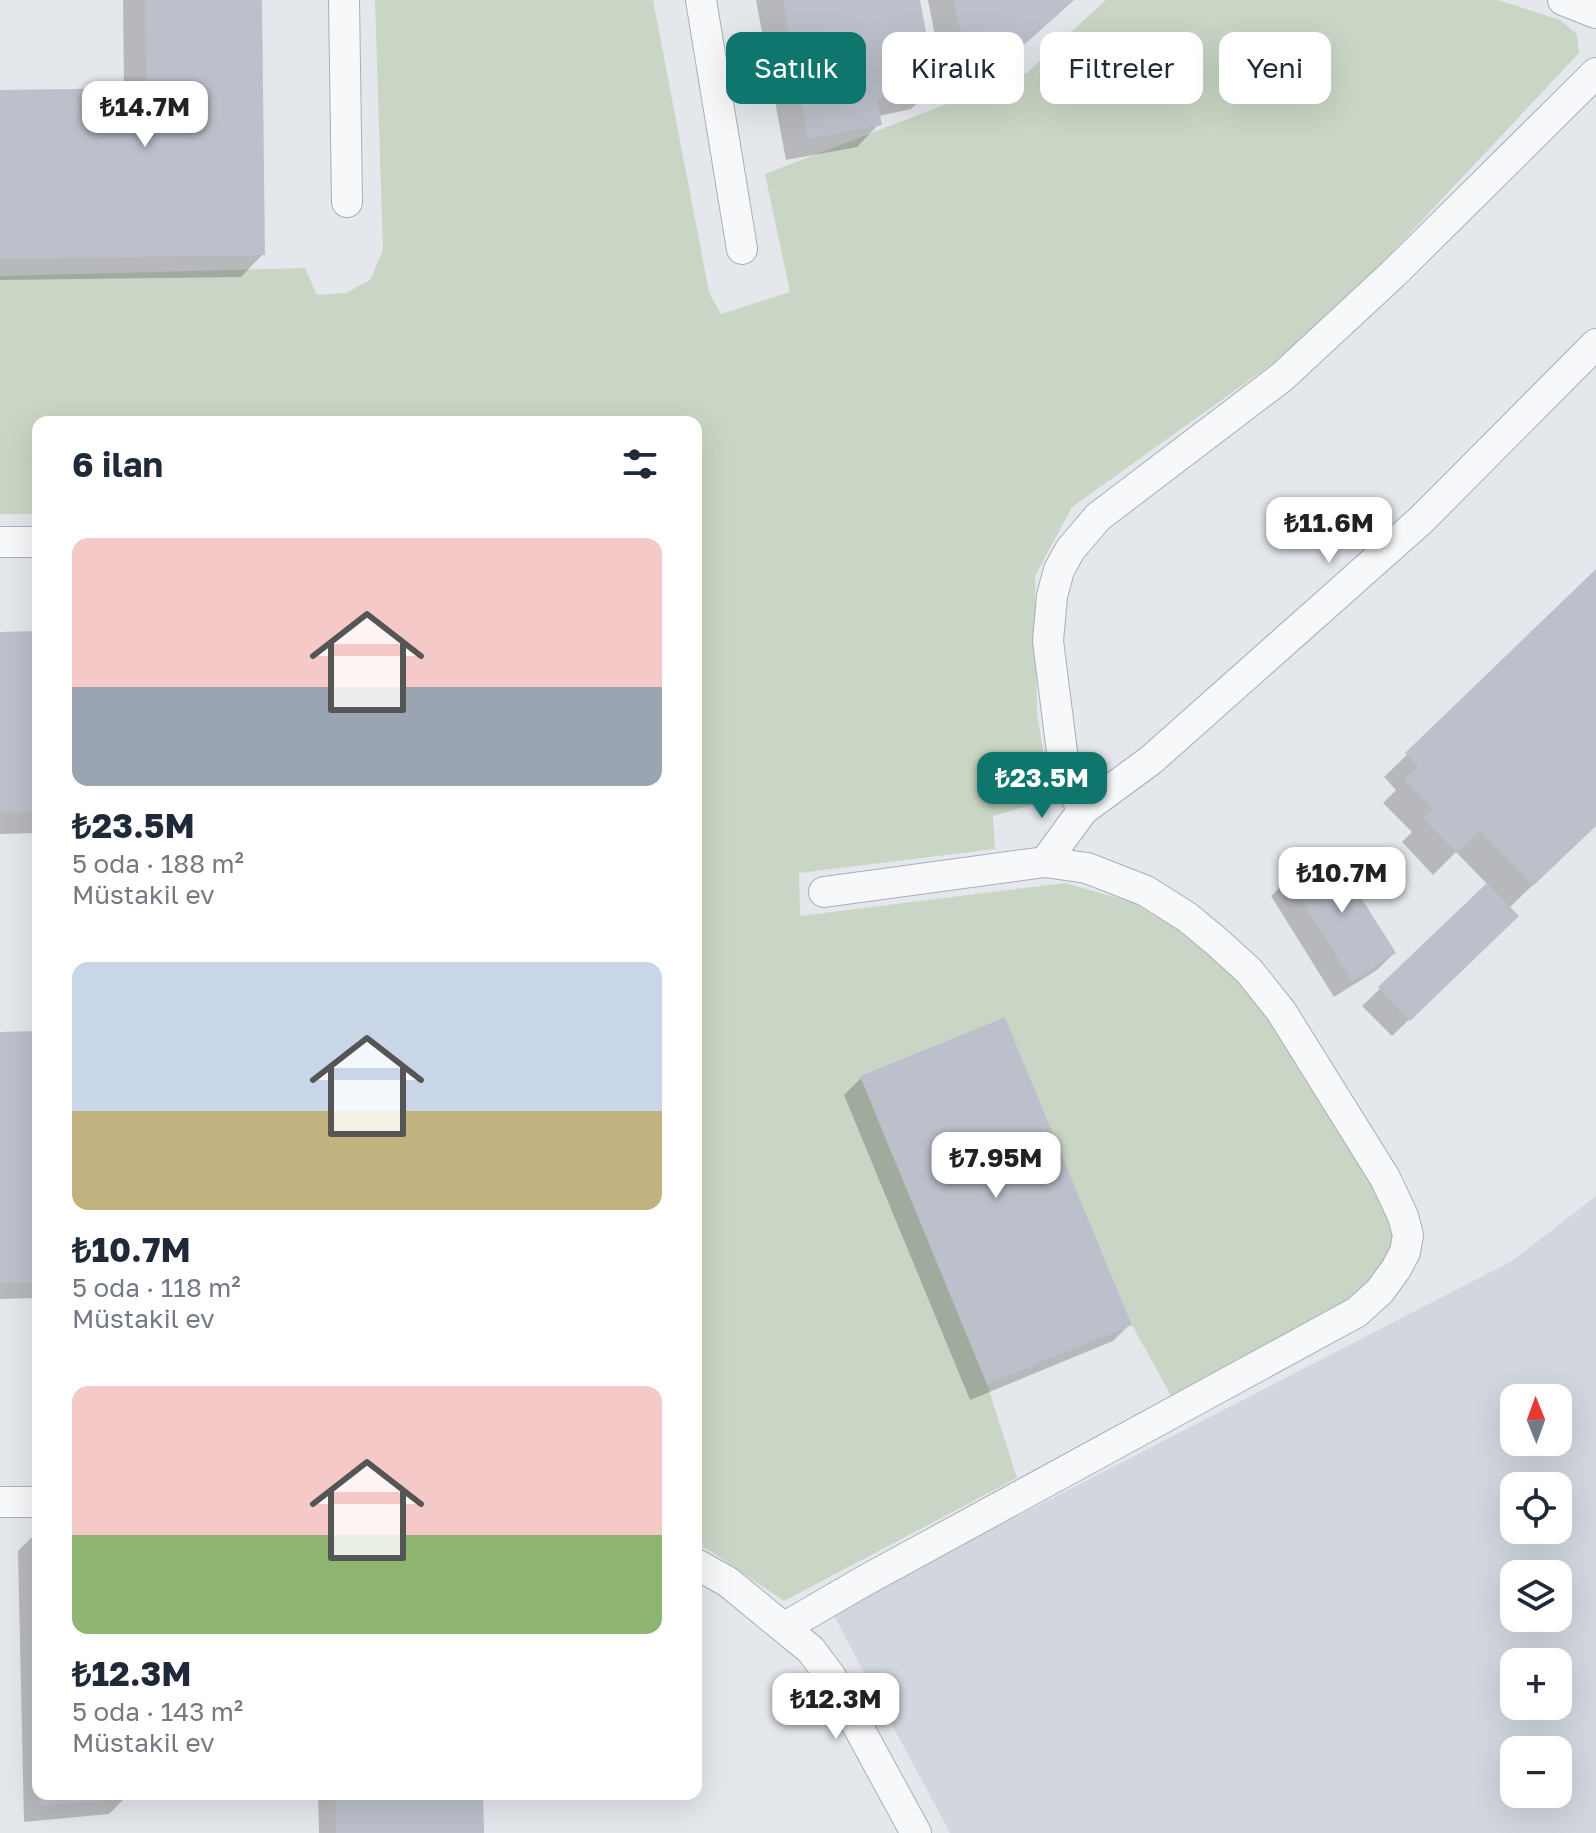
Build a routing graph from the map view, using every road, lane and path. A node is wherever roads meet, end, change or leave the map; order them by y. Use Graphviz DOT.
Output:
graph roads {
  1 [pos="344,0"];
  2 [pos="701,0"];
  3 [pos="1563,0"];
  4 [pos="1596,13"];
  5 [pos="1596,73"];
  6 [pos="347,202"];
  7 [pos="742,249"];
  8 [pos="1596,344"];
  9 [pos="0,542"];
  10 [pos="32,542"];
  11 [pos="1083,810"];
  12 [pos="1045,862"];
  13 [pos="824,892"];
  14 [pos="0,1502"];
  15 [pos="32,1502"];
  16 [pos="702,1567"];
  17 [pos="785,1627"];
  18 [pos="916,1833"];
  1 -- 6 [label="street"];
  2 -- 7 [label="street"];
  3 -- 4 [label="street"];
  5 -- 11 [label="street"];
  8 -- 11 [label="street"];
  9 -- 10 [label="street"];
  11 -- 12 [label="street"];
  12 -- 13 [label="street"];
  12 -- 17 [label="street"];
  14 -- 15 [label="street"];
  16 -- 17 [label="street"];
  17 -- 18 [label="street"];
}
